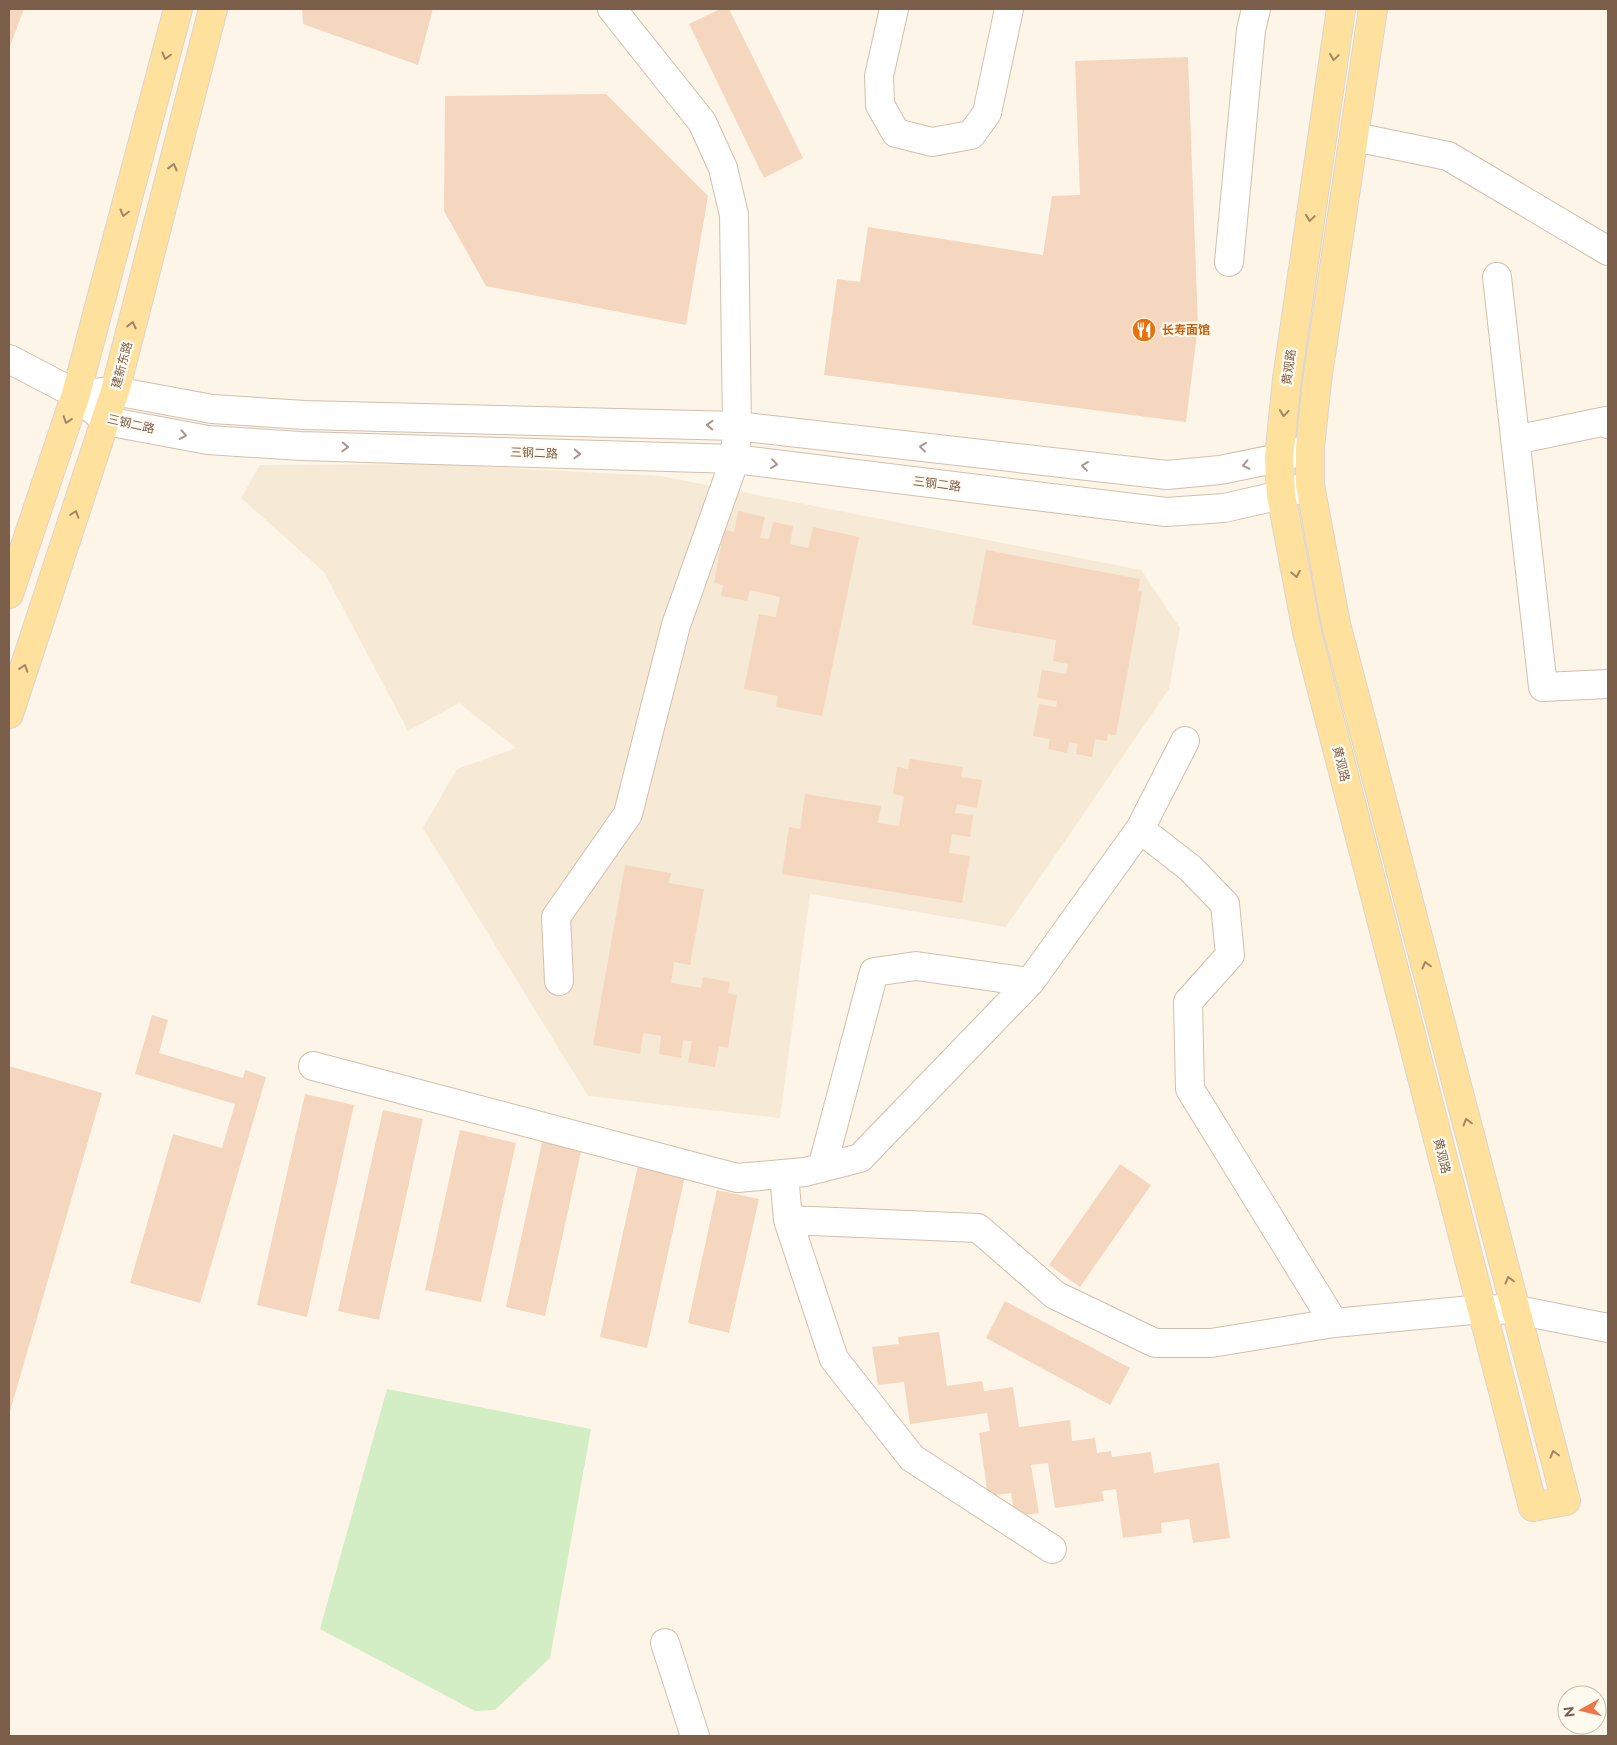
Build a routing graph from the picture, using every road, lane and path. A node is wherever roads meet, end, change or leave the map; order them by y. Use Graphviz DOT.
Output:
graph roads {
  1 [pos="178,9"];
  2 [pos="213,9"];
  3 [pos="612,9"];
  4 [pos="894,9"];
  5 [pos="1009,9"];
  6 [pos="1256,9"];
  7 [pos="1341,9"];
  8 [pos="1373,9"];
  9 [pos="1355,137"];
  10 [pos="1604,242"];
  11 [pos="1229,262"];
  12 [pos="1497,277"];
  13 [pos="9,359"];
  14 [pos="115,391"];
  15 [pos="76,394"];
  16 [pos="106,421"];
  17 [pos="1608,424"];
  18 [pos="737,426"];
  19 [pos="1515,440"];
  20 [pos="1310,448"];
  21 [pos="1279,458"];
  22 [pos="735,459"];
  23 [pos="1310,485"];
  24 [pos="1281,495"];
  25 [pos="9,594"];
  26 [pos="1608,684"];
  27 [pos="9,714"];
  28 [pos="1185,741"];
  29 [pos="1140,829"];
  30 [pos="560,981"];
  31 [pos="1030,982"];
  32 [pos="313,1066"];
  33 [pos="822,1168"];
  34 [pos="784,1174"];
  35 [pos="788,1220"];
  36 [pos="1482,1309"];
  37 [pos="1516,1310"];
  38 [pos="1334,1323"];
  39 [pos="1608,1328"];
  40 [pos="1052,1549"];
  41 [pos="665,1643"];
  42 [pos="695,1736"];
  1 -- 15 [label="main road, one-way"];
  14 -- 2 [label="main road, 建新东路, one-way"];
  3 -- 18 [label="street"];
  4 -- 5 [label="street"];
  6 -- 11 [label="street"];
  7 -- 21 [label="main road, 黄观路, one-way"];
  8 -- 9 [label="main road"];
  9 -- 10 [label="street"];
  9 -- 20 [label="main road"];
  12 -- 19 [label="street"];
  13 -- 15 [label="street, 三钢二路"];
  14 -- 15 [label="street"];
  14 -- 16 [label="main road, 建新东路"];
  18 -- 14 [label="street, one-way"];
  15 -- 16 [label="street, 三钢二路"];
  15 -- 25 [label="main road, one-way"];
  16 -- 22 [label="street, 三钢二路, one-way"];
  27 -- 16 [label="main road, 建新东路, one-way"];
  17 -- 19 [label="street"];
  21 -- 18 [label="street, one-way"];
  18 -- 22 [label="street"];
  19 -- 26 [label="street"];
  20 -- 21 [label="street"];
  20 -- 23 [label="main road"];
  21 -- 24 [label="main road, 黄观路"];
  22 -- 24 [label="street, 三钢二路, one-way"];
  22 -- 30 [label="street"];
  23 -- 24 [label="street, 三钢二路"];
  37 -- 23 [label="main road, one-way"];
  24 -- 36 [label="main road, 黄观路, one-way"];
  28 -- 29 [label="street"];
  29 -- 31 [label="street"];
  29 -- 38 [label="street"];
  31 -- 33 [label="street"];
  31 -- 33 [label="street"];
  32 -- 34 [label="street"];
  33 -- 34 [label="street"];
  34 -- 35 [label="street"];
  35 -- 38 [label="street"];
  35 -- 40 [label="street"];
  36 -- 37 [label="street"];
  36 -- 37 [label="main road, 黄观路, one-way"];
  36 -- 38 [label="street"];
  37 -- 39 [label="street"];
  41 -- 42 [label="street"];
}
